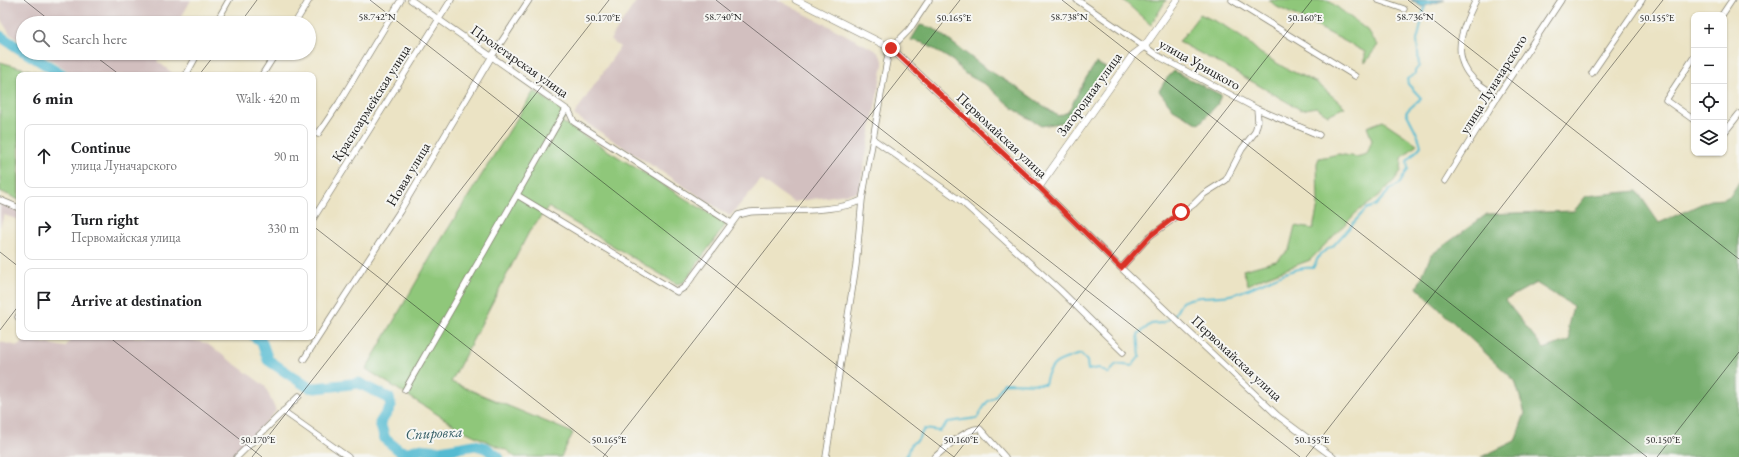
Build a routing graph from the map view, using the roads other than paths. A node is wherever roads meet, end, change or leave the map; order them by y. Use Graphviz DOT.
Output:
graph roads {
  1 [pos="229,0"];
  2 [pos="309,0"];
  3 [pos="401,0"];
  4 [pos="411,0"];
  5 [pos="451,0"];
  6 [pos="529,0"];
  7 [pos="796,0"];
  8 [pos="929,0"];
  9 [pos="1077,0"];
  10 [pos="1177,0"];
  11 [pos="1232,0"];
  12 [pos="1378,0"];
  13 [pos="1476,0"];
  14 [pos="1561,0"];
  15 [pos="1642,0"];
  16 [pos="1732,0"];
  17 [pos="1404,9"];
  18 [pos="1724,12"];
  19 [pos="220,16"];
  20 [pos="299,16"];
  21 [pos="439,18"];
  22 [pos="1144,47"];
  23 [pos="891,48"];
  24 [pos="492,56"];
  25 [pos="194,60"];
  26 [pos="272,60"];
  27 [pos="1691,62"];
  28 [pos="188,72"];
  29 [pos="264,72"];
  30 [pos="1592,73"];
  31 [pos="1355,76"];
  32 [pos="1497,96"];
  33 [pos="566,109"];
  34 [pos="1257,109"];
  35 [pos="1739,114"];
  36 [pos="1691,118"];
  37 [pos="1727,129"];
  38 [pos="318,134"];
  39 [pos="1319,135"];
  40 [pos="872,139"];
  41 [pos="1445,181"];
  42 [pos="1039,187"];
  43 [pos="517,195"];
  44 [pos="0,200"];
  45 [pos="862,200"];
  46 [pos="16,207"];
  47 [pos="316,214"];
  48 [pos="731,223"];
  49 [pos="1121,268"];
  50 [pos="1123,352"];
  51 [pos="304,359"];
  52 [pos="405,390"];
  53 [pos="299,396"];
  54 [pos="283,411"];
  55 [pos="237,457"];
  56 [pos="348,457"];
  57 [pos="826,457"];
  58 [pos="935,457"];
  59 [pos="1005,457"];
  60 [pos="1333,457"];
  1 -- 19 [label="street"];
  2 -- 20 [label="street"];
  3 -- 38 [label="street"];
  4 -- 21 [label="street, Пролетарская улица"];
  5 -- 21 [label="street, Красноармейская улица"];
  6 -- 24 [label="street, Новая улица"];
  7 -- 23 [label="street, Первомайская улица"];
  8 -- 23 [label="street"];
  9 -- 22 [label="street, улица Урицкого"];
  10 -- 22 [label="street, Загородная улица"];
  11 -- 31 [label="street"];
  12 -- 17 [label="street"];
  13 -- 32 [label="street"];
  14 -- 32 [label="street, улица Луначарского"];
  15 -- 30 [label="street"];
  16 -- 18 [label="street"];
  21 -- 24 [label="street, Пролетарская улица"];
  21 -- 47 [label="street, Красноармейская улица"];
  22 -- 34 [label="street, улица Урицкого"];
  22 -- 42 [label="street, Загородная улица"];
  23 -- 40 [label="street"];
  23 -- 42 [label="street, Первомайская улица"];
  24 -- 33 [label="street, Пролетарская улица"];
  24 -- 51 [label="street, Новая улица"];
  25 -- 28 [label="street"];
  26 -- 29 [label="street"];
  27 -- 36 [label="street"];
  32 -- 41 [label="street, улица Луначарского"];
  33 -- 43 [label="street"];
  33 -- 48 [label="street, Пролетарская улица"];
  34 -- 39 [label="street, улица Урицкого"];
  34 -- 49 [label="street"];
  35 -- 37 [label="street"];
  40 -- 45 [label="street"];
  40 -- 50 [label="street"];
  42 -- 49 [label="street, Первомайская улица"];
  43 -- 48 [label="street"];
  43 -- 52 [label="street"];
  44 -- 46 [label="street"];
  45 -- 48 [label="street"];
  45 -- 57 [label="street"];
  49 -- 60 [label="street, Первомайская улица"];
  53 -- 54 [label="street"];
  54 -- 55 [label="street"];
  54 -- 56 [label="street"];
  58 -- 59 [label="street"];
}
